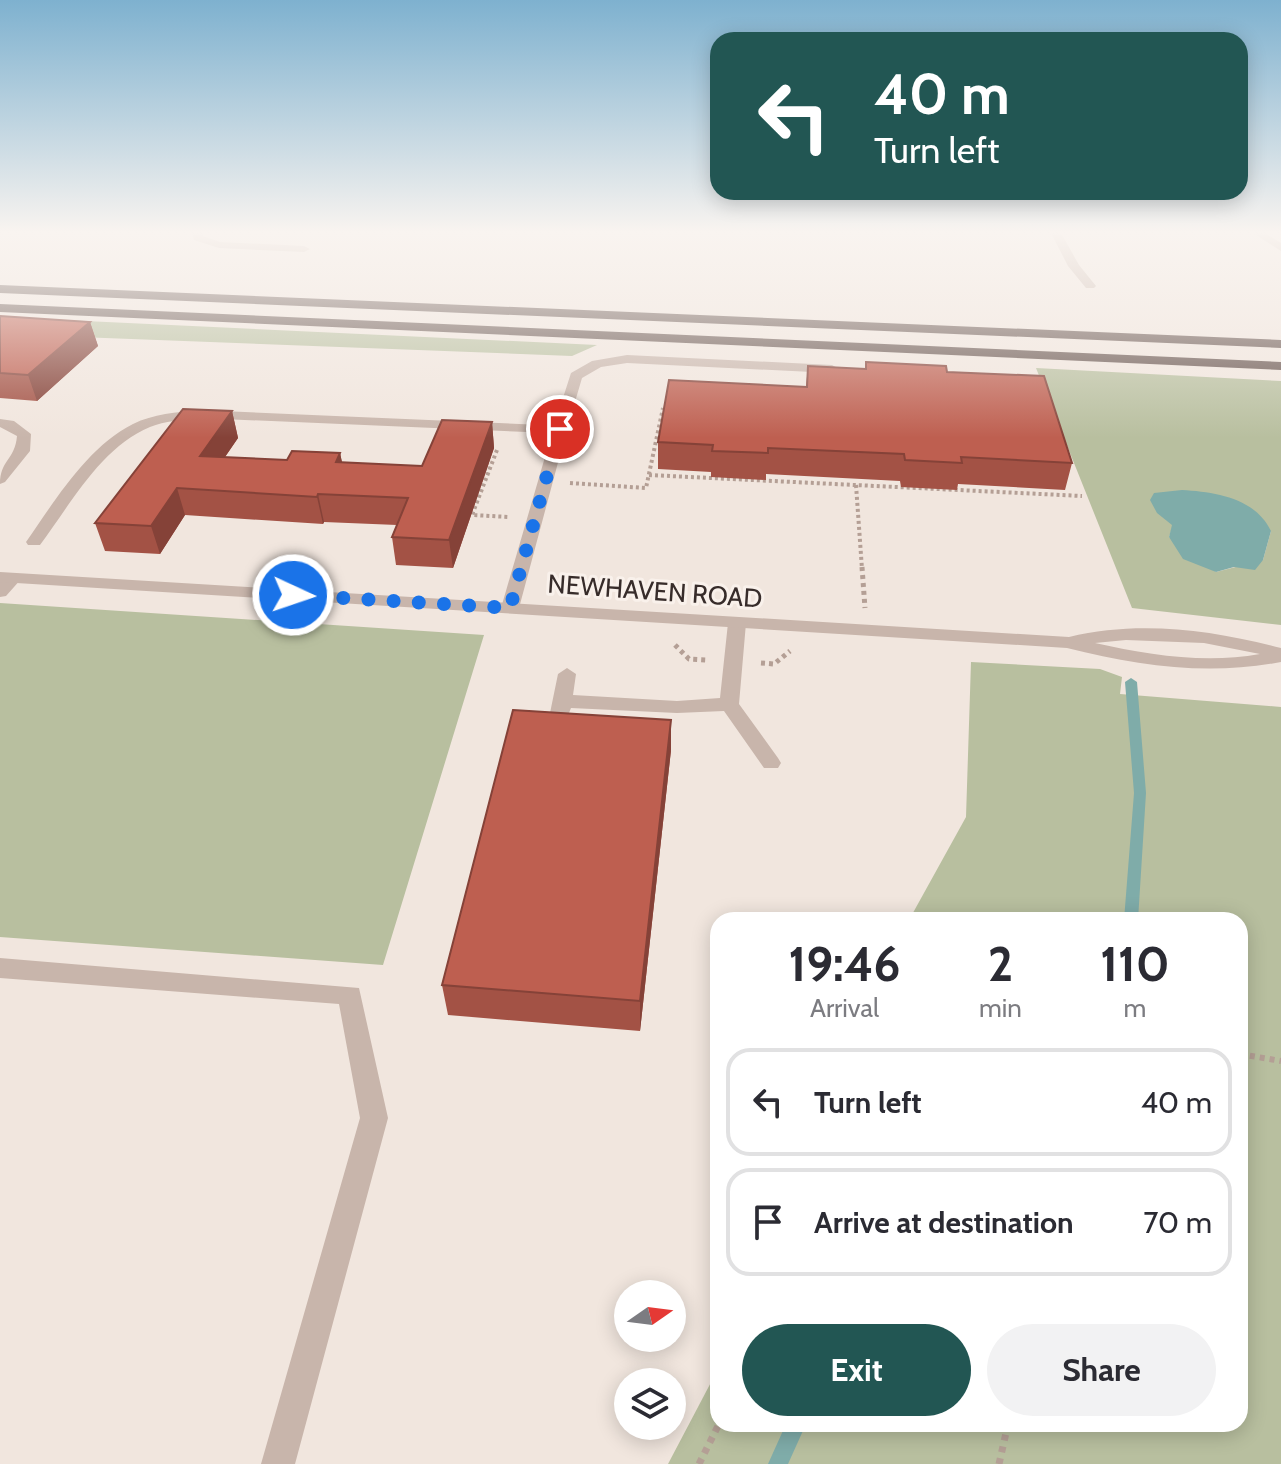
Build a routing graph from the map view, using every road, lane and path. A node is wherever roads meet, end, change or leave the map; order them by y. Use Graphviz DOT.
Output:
graph roads {
  1 [pos="287,301"];
  2 [pos="0,308"];
  3 [pos="1281,344"];
  4 [pos="1281,366"];
  5 [pos="846,370"];
  6 [pos="663,408"];
  7 [pos="0,423"];
  8 [pos="475,426"];
  9 [pos="560,429"];
  10 [pos="649,475"];
  11 [pos="0,479"];
  12 [pos="547,481"];
  13 [pos="856,485"];
  14 [pos="1082,496"];
  15 [pos="536,518"];
  16 [pos="34,542"];
  17 [pos="4,582"];
  18 [pos="510,608"];
  19 [pos="865,608"];
  20 [pos="737,623"];
  21 [pos="1281,655"];
  22 [pos="567,674"];
  23 [pos="729,704"];
  24 [pos="771,763"];
  25 [pos="0,968"];
  26 [pos="1248,1055"];
  27 [pos="1281,1061"];
  28 [pos="715,1432"];
  29 [pos="1006,1432"];
  30 [pos="278,1464"];
  31 [pos="699,1464"];
  32 [pos="999,1464"];
  1 -- 3 [label="highway"];
  2 -- 4 [label="highway"];
  5 -- 9 [label="street"];
  6 -- 10 [label="path"];
  7 -- 11 [label="street"];
  8 -- 9 [label="street"];
  8 -- 15 [label="path"];
  8 -- 16 [label="street"];
  9 -- 12 [label="street"];
  10 -- 12 [label="path"];
  10 -- 13 [label="path"];
  12 -- 15 [label="street"];
  13 -- 14 [label="path"];
  13 -- 19 [label="path"];
  15 -- 18 [label="street"];
  17 -- 18 [label="street, NEWHAVEN ROAD"];
  18 -- 20 [label="street, NEWHAVEN ROAD"];
  20 -- 21 [label="street, NEWHAVEN ROAD"];
  20 -- 23 [label="street"];
  22 -- 23 [label="street"];
  23 -- 24 [label="street"];
  25 -- 30 [label="street"];
  26 -- 27 [label="path"];
  28 -- 31 [label="path"];
  29 -- 32 [label="path"];
}
